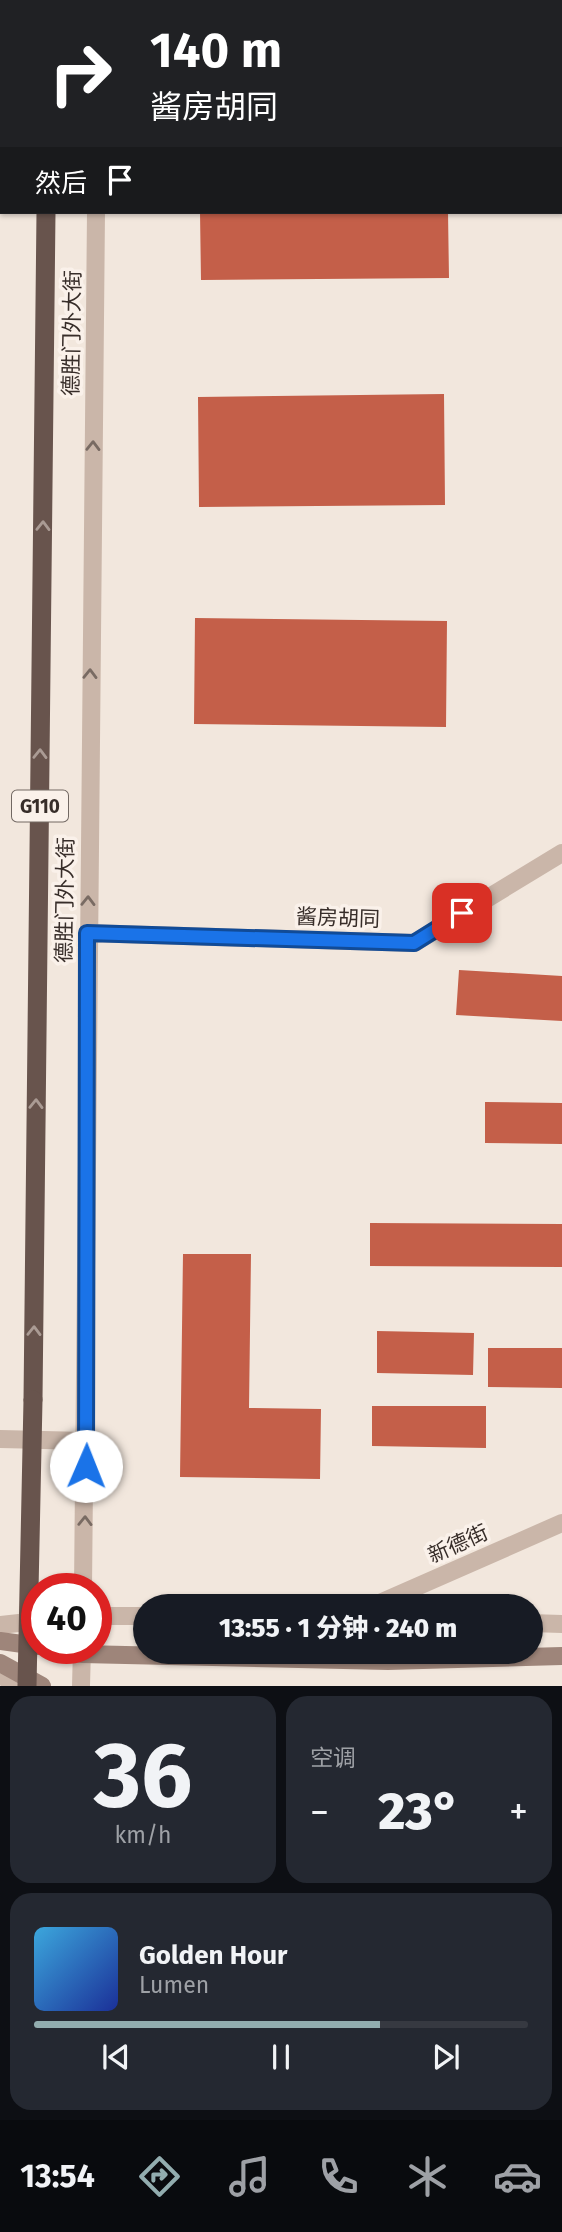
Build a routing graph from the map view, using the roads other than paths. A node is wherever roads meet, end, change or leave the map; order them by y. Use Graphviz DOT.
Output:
graph roads {
  1 [pos="46,214"];
  2 [pos="96,214"];
  3 [pos="562,853"];
  4 [pos="87,933"];
  5 [pos="0,1439"];
  6 [pos="86,1441"];
  7 [pos="562,1523"];
  8 [pos="83,1573"];
  9 [pos="400,1594"];
  10 [pos="112,1616"];
  11 [pos="133,1616"];
  12 [pos="21,1623"];
  13 [pos="543,1623"];
  14 [pos="562,1624"];
  15 [pos="0,1625"];
  16 [pos="0,1641"];
  17 [pos="21,1644"];
  18 [pos="112,1652"];
  19 [pos="562,1657"];
  20 [pos="0,1663"];
  21 [pos="82,1664"];
  22 [pos="0,1674"];
  23 [pos="16,1686"];
  24 [pos="27,1686"];
  25 [pos="42,1686"];
  26 [pos="81,1686"];
  24 -- 1 [label="highway, 德胜门外大街 / G110, one-way, bridge"];
  4 -- 2 [label="street, 德胜门外大街, one-way"];
  3 -- 4 [label="street, 酱房胡同"];
  4 -- 6 [label="street, 德胜门外大街"];
  5 -- 6 [label="street"];
  8 -- 6 [label="street, 德胜门外大街, one-way"];
  7 -- 9 [label="street, 新德街"];
  10 -- 11 [label="street"];
  12 -- 15 [label="street"];
  13 -- 14 [label="street"];
  16 -- 17 [label="main road"];
  18 -- 19 [label="main road"];
  20 -- 25 [label="main road"];
  21 -- 26 [label="street"];
  22 -- 23 [label="street"];
}
